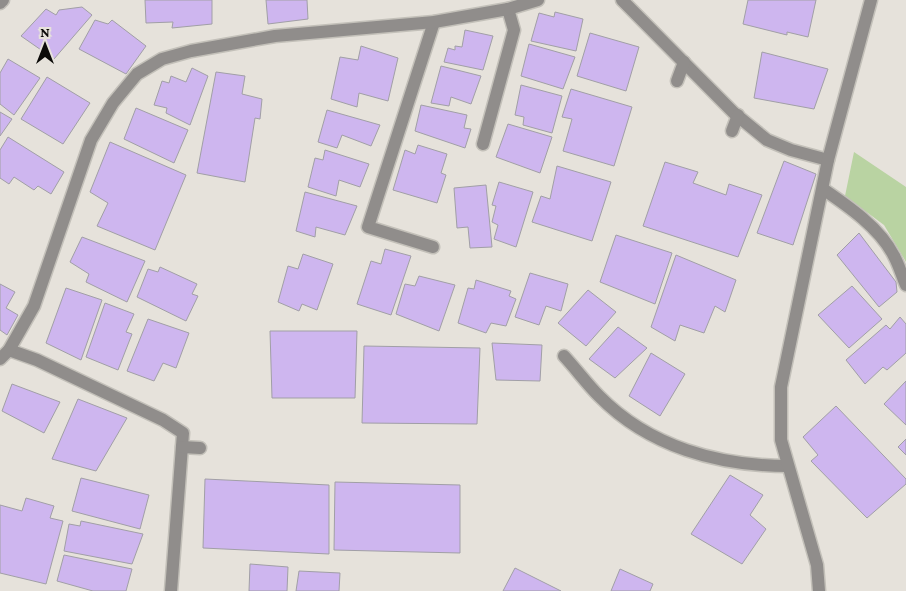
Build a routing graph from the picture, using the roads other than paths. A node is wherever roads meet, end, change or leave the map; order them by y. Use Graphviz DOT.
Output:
graph roads {
  1 [pos="3,0"];
  2 [pos="538,0"];
  3 [pos="622,0"];
  4 [pos="871,0"];
  5 [pos="0,3"];
  6 [pos="508,9"];
  7 [pos="434,22"];
  8 [pos="684,62"];
  9 [pos="677,81"];
  10 [pos="738,115"];
  11 [pos="732,130"];
  12 [pos="483,144"];
  13 [pos="828,160"];
  14 [pos="822,189"];
  15 [pos="432,246"];
  16 [pos="906,285"];
  17 [pos="5,354"];
  18 [pos="564,356"];
  19 [pos="182,447"];
  20 [pos="200,448"];
  21 [pos="788,466"];
  22 [pos="171,591"];
  23 [pos="819,591"];
  1 -- 5 [label="street"];
  2 -- 6 [label="street"];
  3 -- 8 [label="street"];
  4 -- 13 [label="street"];
  6 -- 7 [label="street"];
  6 -- 12 [label="street"];
  7 -- 15 [label="street"];
  7 -- 17 [label="street"];
  8 -- 9 [label="street"];
  8 -- 10 [label="street"];
  10 -- 11 [label="street"];
  10 -- 13 [label="street"];
  13 -- 14 [label="street"];
  14 -- 16 [label="street"];
  14 -- 21 [label="street"];
  17 -- 19 [label="street"];
  18 -- 21 [label="street"];
  19 -- 20 [label="street"];
  19 -- 22 [label="street"];
  21 -- 23 [label="street"];
}
